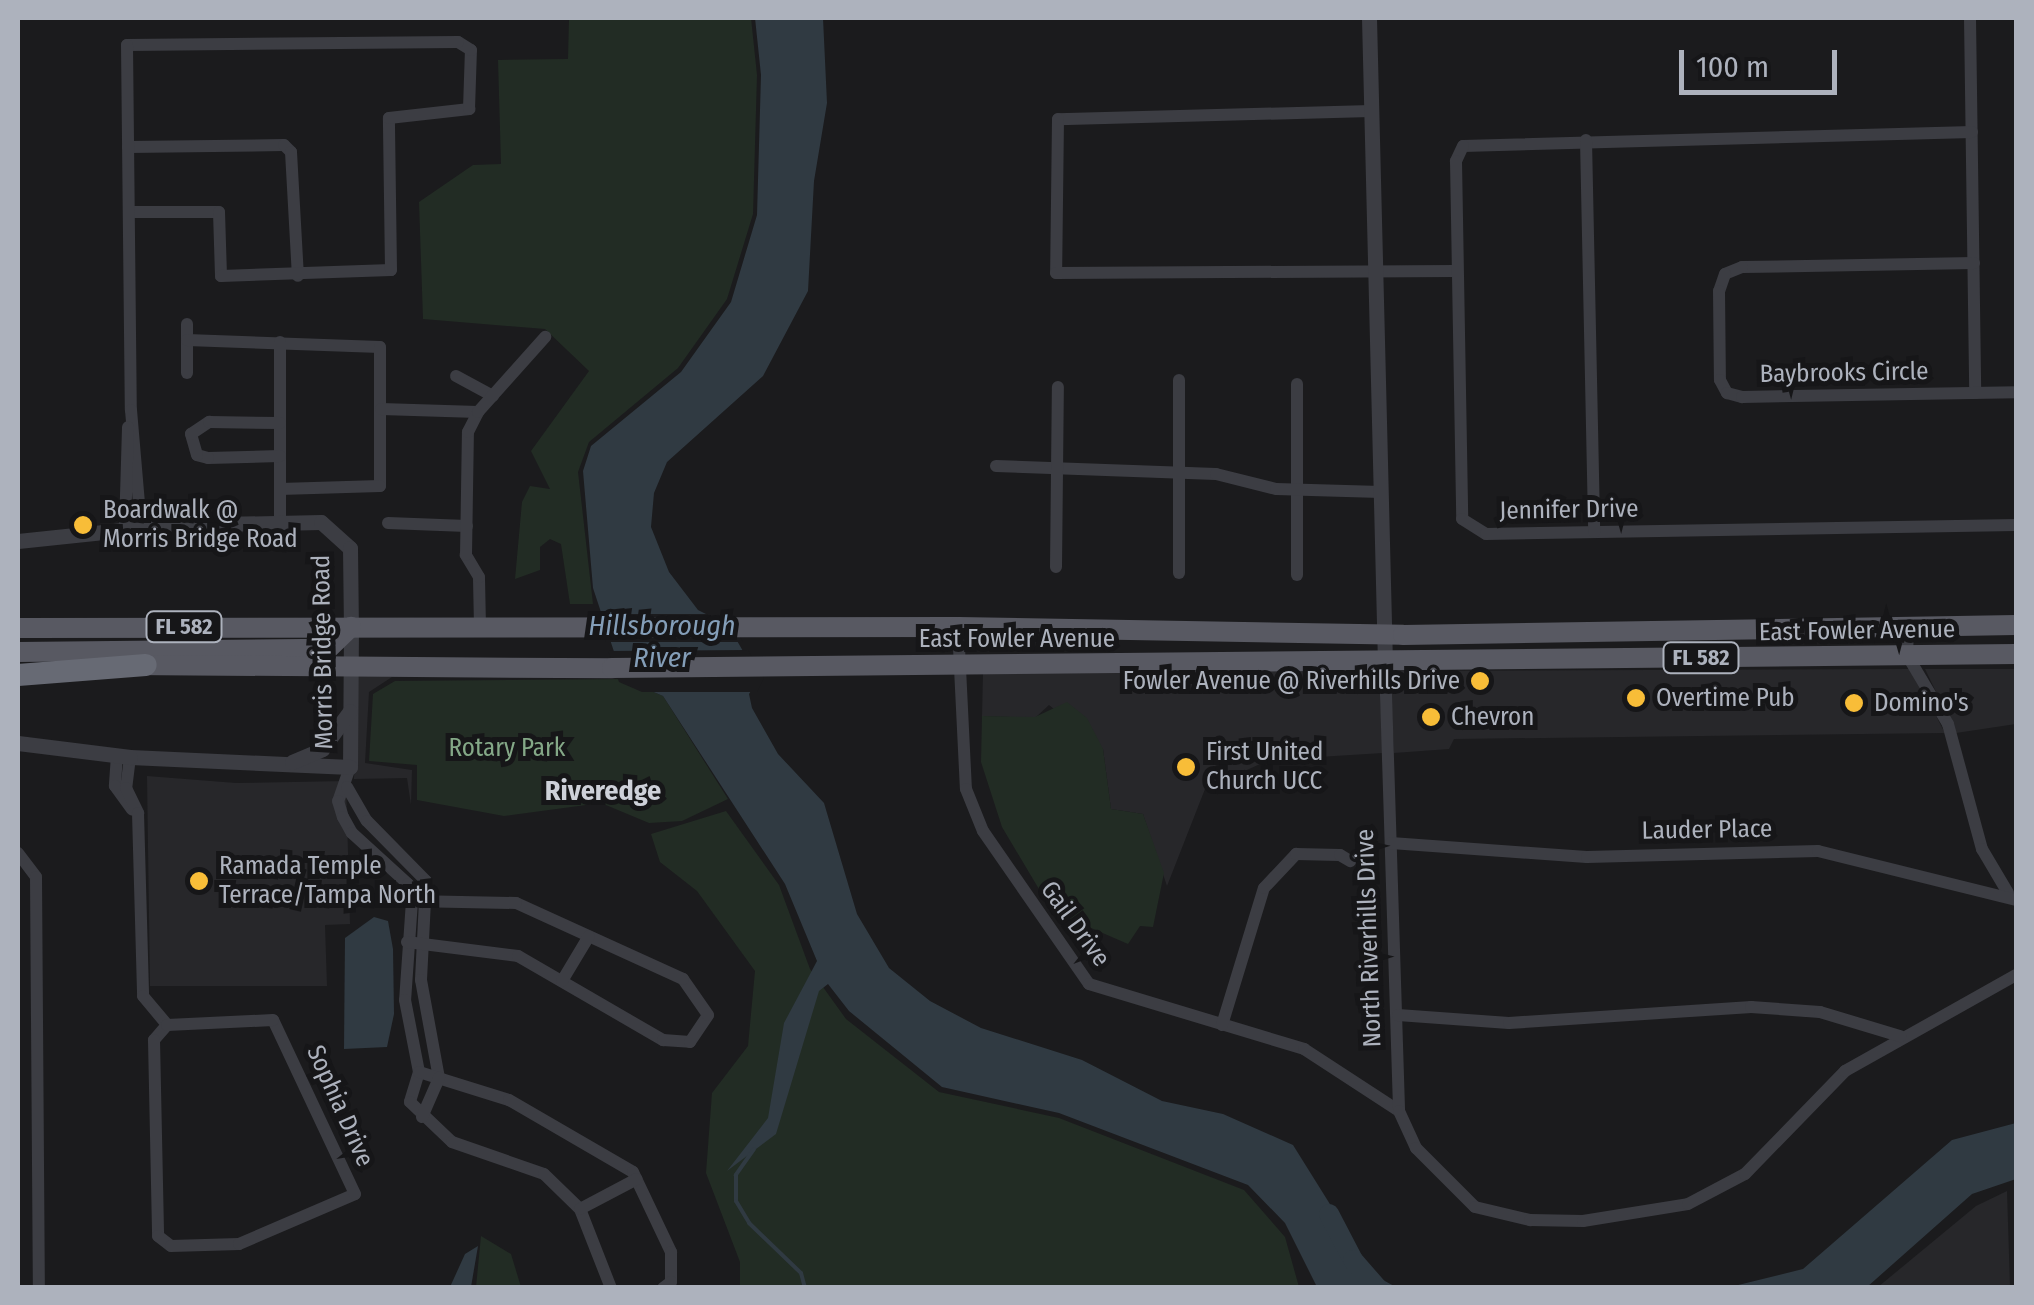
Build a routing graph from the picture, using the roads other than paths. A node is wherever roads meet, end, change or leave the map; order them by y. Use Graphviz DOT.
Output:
graph roads {
  1 [pos="1369,18"];
  2 [pos="1970,18"];
  3 [pos="1370,111"];
  4 [pos="1972,132"];
  5 [pos="1586,140"];
  6 [pos="128,148"];
  7 [pos="129,212"];
  8 [pos="1974,263"];
  9 [pos="1456,271"];
  10 [pos="1377,272"];
  11 [pos="298,276"];
  12 [pos="187,324"];
  13 [pos="544,338"];
  14 [pos="187,340"];
  15 [pos="280,342"];
  16 [pos="188,373"];
  17 [pos="456,376"];
  18 [pos="1179,380"];
  19 [pos="1297,384"];
  20 [pos="1058,386"];
  21 [pos="2016,392"];
  22 [pos="1975,393"];
  23 [pos="493,396"];
  24 [pos="380,409"];
  25 [pos="478,412"];
  26 [pos="280,422"];
  27 [pos="280,456"];
  28 [pos="996,466"];
  29 [pos="1057,468"];
  30 [pos="1178,472"];
  31 [pos="280,490"];
  32 [pos="1297,491"];
  33 [pos="1381,492"];
  34 [pos="280,522"];
  35 [pos="388,524"];
  36 [pos="2016,525"];
  37 [pos="467,526"];
  38 [pos="133,528"];
  39 [pos="1594,532"];
  40 [pos="18,541"];
  41 [pos="1056,567"];
  42 [pos="1179,573"];
  43 [pos="1297,575"];
  44 [pos="2016,625"];
  45 [pos="351,626"];
  46 [pos="480,626"];
  47 [pos="958,627"];
  48 [pos="18,628"];
  49 [pos="1908,628"];
  50 [pos="1385,635"];
  51 [pos="18,652"];
  52 [pos="2016,654"];
  53 [pos="1907,655"];
  54 [pos="1384,663"];
  55 [pos="351,664"];
  56 [pos="960,664"];
  57 [pos="146,665"];
  58 [pos="18,666"];
  59 [pos="18,675"];
  60 [pos="350,710"];
  61 [pos="18,744"];
  62 [pos="124,756"];
  63 [pos="286,765"];
  64 [pos="350,766"];
  65 [pos="347,787"];
  66 [pos="1391,843"];
  67 [pos="18,852"];
  68 [pos="1350,861"];
  69 [pos="2012,896"];
  70 [pos="412,901"];
  71 [pos="429,904"];
  72 [pos="588,936"];
  73 [pos="407,942"];
  74 [pos="424,944"];
  75 [pos="2016,975"];
  76 [pos="562,981"];
  77 [pos="1398,1015"];
  78 [pos="167,1025"];
  79 [pos="1222,1026"];
  80 [pos="425,1029"];
  81 [pos="410,1032"];
  82 [pos="1900,1036"];
  83 [pos="420,1072"];
  84 [pos="439,1078"];
  85 [pos="1399,1111"];
  86 [pos="422,1117"];
  87 [pos="636,1180"];
  88 [pos="580,1209"];
  89 [pos="39,1288"];
  90 [pos="611,1288"];
  91 [pos="663,1288"];
  1 -- 3 [label="street, North Riverhills Drive"];
  2 -- 4 [label="street"];
  3 -- 10 [label="street, North Riverhills Drive"];
  3 -- 10 [label="street"];
  4 -- 5 [label="street"];
  4 -- 8 [label="street"];
  5 -- 9 [label="street, Jennifer Drive"];
  5 -- 39 [label="street"];
  6 -- 7 [label="street"];
  6 -- 11 [label="street"];
  6 -- 11 [label="street"];
  7 -- 11 [label="street"];
  7 -- 38 [label="street"];
  8 -- 22 [label="street"];
  8 -- 22 [label="street, Baybrooks Circle"];
  9 -- 10 [label="street"];
  9 -- 39 [label="street, Jennifer Drive"];
  10 -- 33 [label="street, North Riverhills Drive"];
  12 -- 14 [label="street"];
  13 -- 23 [label="street"];
  14 -- 15 [label="street"];
  14 -- 16 [label="street"];
  15 -- 24 [label="street"];
  15 -- 26 [label="street"];
  17 -- 23 [label="street"];
  18 -- 30 [label="street"];
  19 -- 32 [label="street"];
  20 -- 29 [label="street"];
  21 -- 22 [label="street"];
  23 -- 25 [label="street"];
  24 -- 25 [label="street"];
  24 -- 31 [label="street"];
  25 -- 37 [label="street"];
  26 -- 27 [label="street"];
  26 -- 27 [label="street"];
  27 -- 31 [label="street"];
  28 -- 29 [label="street"];
  29 -- 30 [label="street"];
  29 -- 41 [label="street"];
  30 -- 32 [label="street"];
  30 -- 42 [label="street"];
  31 -- 34 [label="street"];
  32 -- 33 [label="street"];
  32 -- 43 [label="street"];
  33 -- 50 [label="street, North Riverhills Drive"];
  34 -- 38 [label="street, Morris Bridge Road"];
  34 -- 45 [label="street, Morris Bridge Road"];
  35 -- 37 [label="street"];
  36 -- 39 [label="street, Jennifer Drive"];
  37 -- 46 [label="street"];
  38 -- 40 [label="street, Morris Bridge Road"];
  44 -- 49 [label="main road, East Fowler Avenue / FL 582"];
  45 -- 46 [label="main road, East Fowler Avenue / FL 582"];
  45 -- 48 [label="main road, East Fowler Avenue / FL 582"];
  45 -- 51 [label="main road"];
  45 -- 55 [label="street, Morris Bridge Road"];
  46 -- 47 [label="main road, East Fowler Avenue / FL 582"];
  47 -- 50 [label="main road, East Fowler Avenue / FL 582"];
  47 -- 56 [label="street, Gail Drive"];
  49 -- 50 [label="main road, East Fowler Avenue / FL 582"];
  49 -- 53 [label="street"];
  50 -- 54 [label="street, North Riverhills Drive"];
  52 -- 53 [label="main road, East Fowler Avenue / FL 582"];
  53 -- 54 [label="main road, East Fowler Avenue / FL 582"];
  53 -- 69 [label="street"];
  54 -- 56 [label="main road, East Fowler Avenue / FL 582"];
  54 -- 66 [label="street, North Riverhills Drive"];
  55 -- 56 [label="main road, East Fowler Avenue / FL 582"];
  55 -- 57 [label="main road, East Fowler Avenue / FL 582"];
  55 -- 60 [label="street, Morris Bridge Road"];
  56 -- 79 [label="street, Gail Drive"];
  57 -- 58 [label="main road, East Fowler Avenue / FL 582"];
  57 -- 59 [label="highway"];
  60 -- 63 [label="street"];
  60 -- 64 [label="street, Morris Bridge Road"];
  61 -- 62 [label="street, Morris Bridge Road"];
  62 -- 63 [label="street, Morris Bridge Road"];
  62 -- 78 [label="street"];
  63 -- 64 [label="street, Morris Bridge Road"];
  64 -- 65 [label="street"];
  65 -- 70 [label="street"];
  65 -- 71 [label="street"];
  66 -- 69 [label="street, Lauder Place"];
  66 -- 77 [label="street, North Riverhills Drive"];
  67 -- 89 [label="street"];
  68 -- 79 [label="street"];
  70 -- 71 [label="street"];
  70 -- 73 [label="street"];
  71 -- 72 [label="street"];
  71 -- 74 [label="street"];
  72 -- 76 [label="street"];
  72 -- 76 [label="street"];
  73 -- 74 [label="street"];
  73 -- 81 [label="street"];
  74 -- 76 [label="street"];
  74 -- 80 [label="street"];
  75 -- 82 [label="street, North Riverhills Drive"];
  77 -- 82 [label="street"];
  77 -- 85 [label="street, North Riverhills Drive"];
  78 -- 78 [label="street, Sophia Drive"];
  79 -- 85 [label="street, Gail Drive"];
  80 -- 81 [label="street"];
  80 -- 84 [label="street"];
  81 -- 83 [label="street"];
  82 -- 85 [label="street, North Riverhills Drive"];
  83 -- 84 [label="street"];
  83 -- 86 [label="street"];
  84 -- 86 [label="street"];
  84 -- 87 [label="street"];
  86 -- 88 [label="street"];
  87 -- 88 [label="street"];
  87 -- 91 [label="street"];
  88 -- 90 [label="street"];
}
